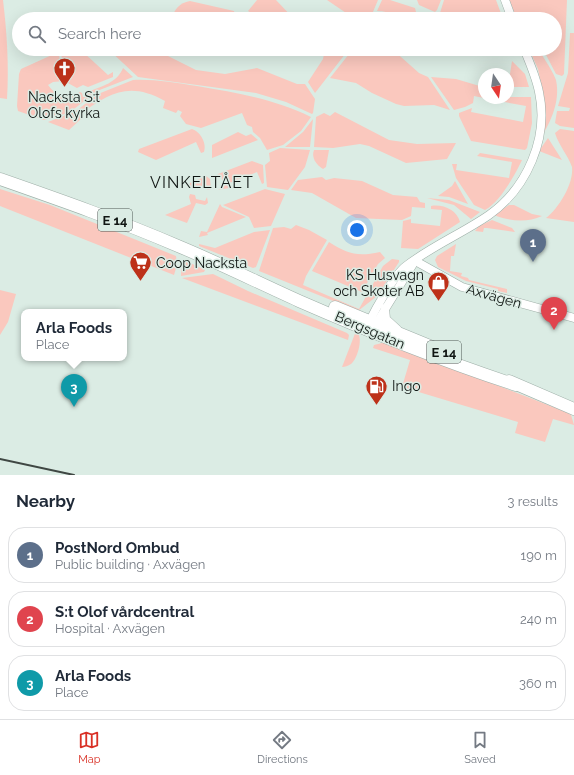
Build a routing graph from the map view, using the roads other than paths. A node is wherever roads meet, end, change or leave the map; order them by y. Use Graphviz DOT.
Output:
graph roads {
  1 [pos="505,0"];
  2 [pos="509,12"];
  3 [pos="527,56"];
  4 [pos="0,179"];
  5 [pos="417,262"];
  6 [pos="385,308"];
  7 [pos="574,318"];
  8 [pos="371,326"];
  9 [pos="409,337"];
  10 [pos="516,385"];
  11 [pos="574,409"];
  1 -- 2 [label="street"];
  3 -- 5 [label="street"];
  4 -- 8 [label="highway, Bergsgatan / E 14"];
  5 -- 6 [label="street"];
  5 -- 7 [label="street, Axvägen"];
  5 -- 8 [label="street"];
  6 -- 8 [label="street"];
  6 -- 9 [label="street"];
  8 -- 9 [label="highway, Bergsgatan / E 14"];
  8 -- 10 [label="highway, Bergsgatan / E 14"];
  9 -- 10 [label="highway, Bergsgatan / E 14"];
  10 -- 11 [label="highway, Bergsgatan / E 14"];
}
